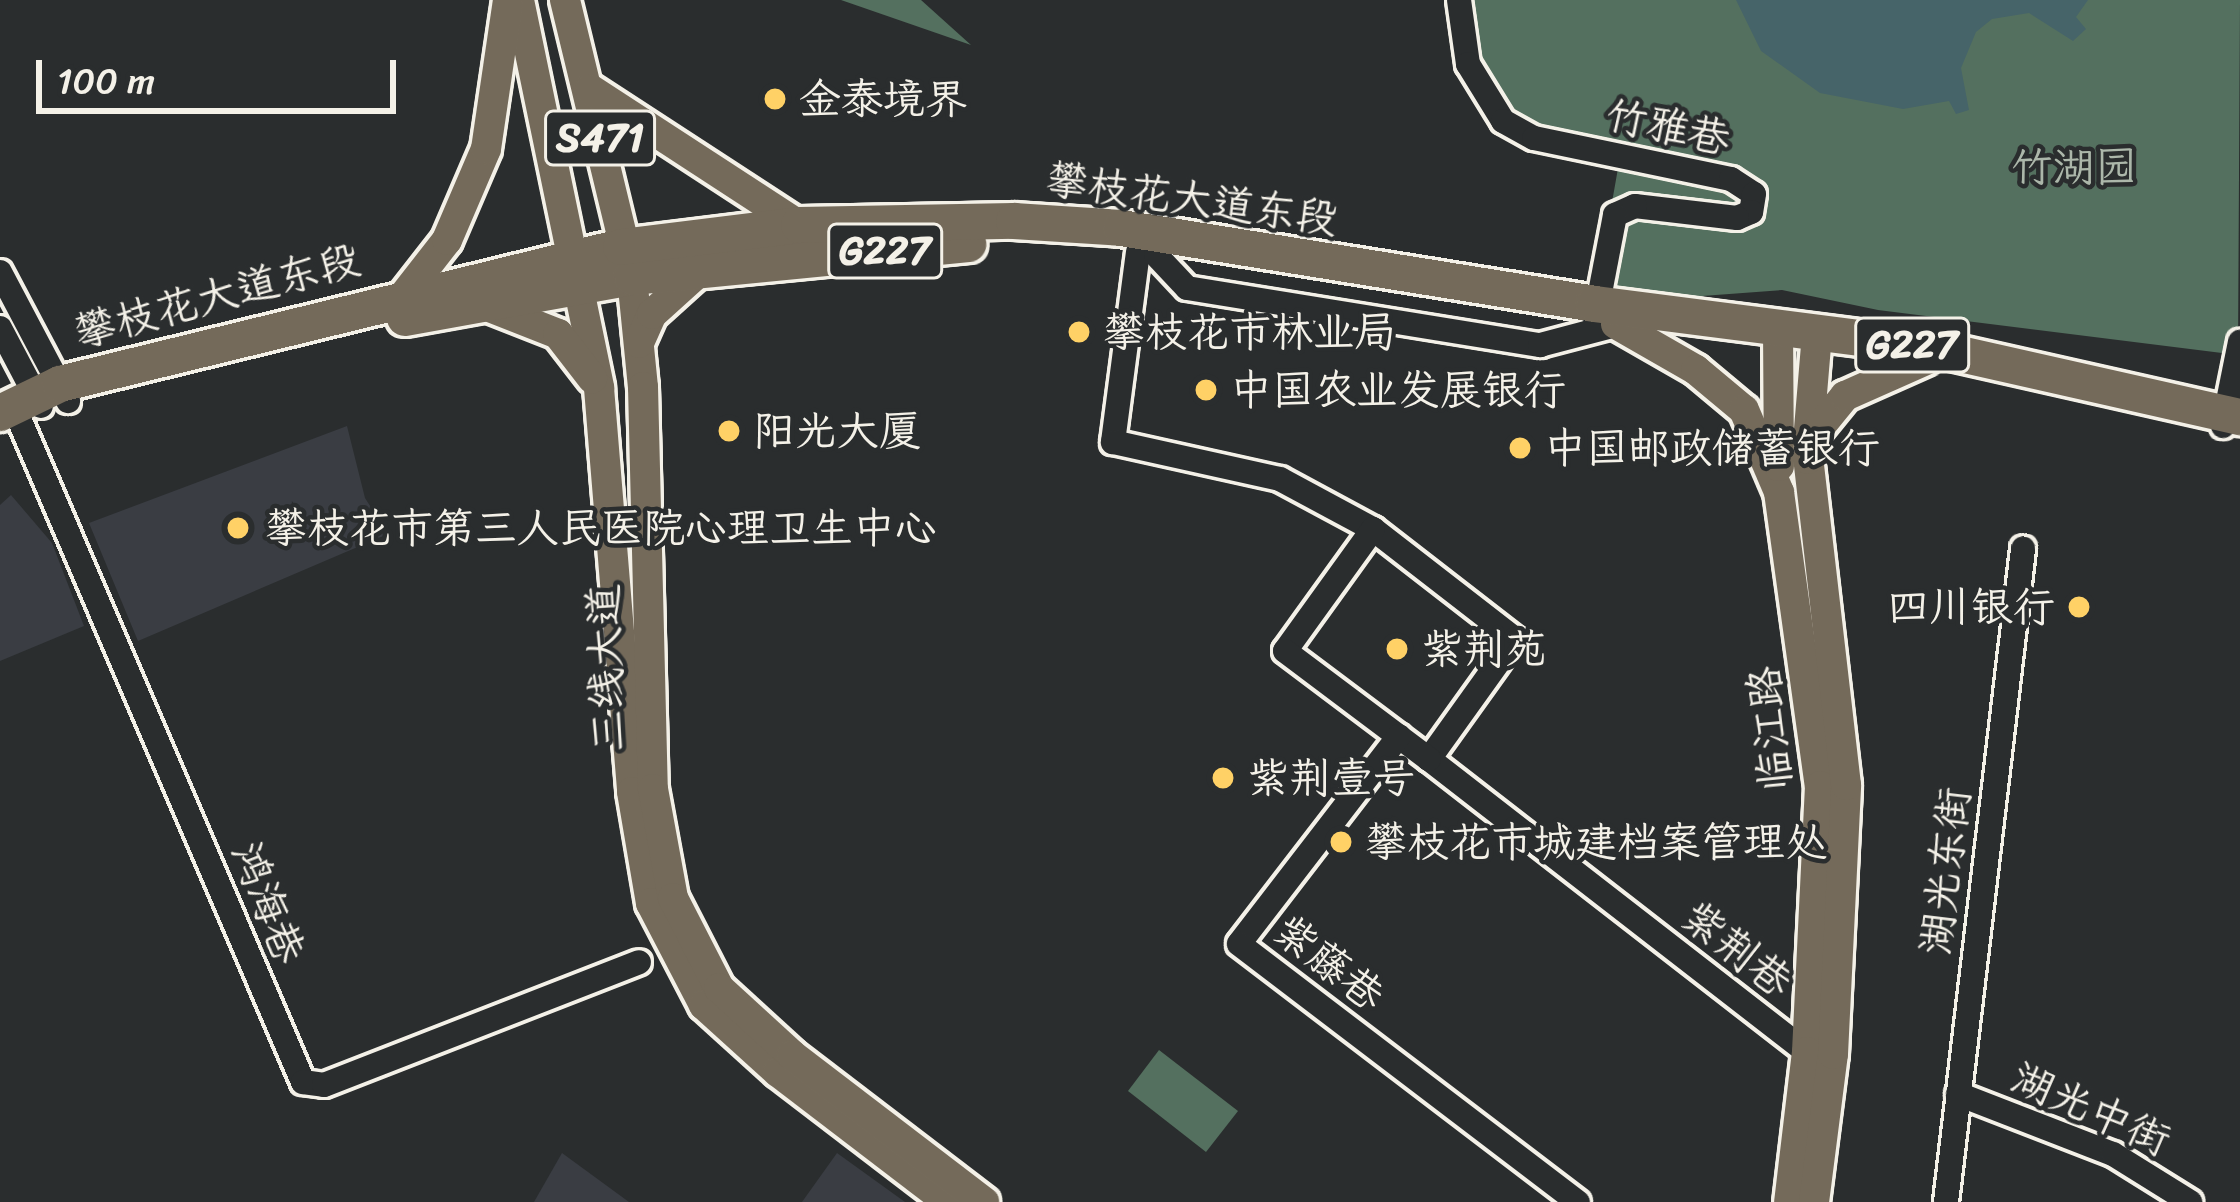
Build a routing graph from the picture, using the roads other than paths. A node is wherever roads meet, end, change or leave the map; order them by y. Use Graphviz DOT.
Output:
graph roads {
  1 [pos="508,0"];
  2 [pos="519,0"];
  3 [pos="565,0"];
  4 [pos="1459,0"];
  5 [pos="590,89"];
  6 [pos="799,225"];
  7 [pos="1147,253"];
  8 [pos="627,262"];
  9 [pos="702,269"];
  10 [pos="579,270"];
  11 [pos="0,272"];
  12 [pos="405,294"];
  13 [pos="482,304"];
  14 [pos="1602,317"];
  15 [pos="0,328"];
  16 [pos="1778,336"];
  17 [pos="1816,340"];
  18 [pos="2240,342"];
  19 [pos="639,344"];
  20 [pos="1926,360"];
  21 [pos="599,388"];
  22 [pos="32,408"];
  23 [pos="2232,422"];
  24 [pos="1808,459"];
  25 [pos="1779,492"];
  26 [pos="1373,529"];
  27 [pos="2023,549"];
  28 [pos="630,594"];
  29 [pos="1399,736"];
  30 [pos="1429,759"];
  31 [pos="639,962"];
  32 [pos="1820,1053"];
  33 [pos="1958,1094"];
  34 [pos="866,1127"];
  35 [pos="949,1202"];
  36 [pos="984,1202"];
  37 [pos="1578,1202"];
  38 [pos="1789,1202"];
  39 [pos="1814,1202"];
  40 [pos="1946,1202"];
  41 [pos="2190,1202"];
  1 -- 12 [label="main road"];
  2 -- 10 [label="main road, 三线大道 / S471"];
  3 -- 5 [label="main road, 三线大道 / S471"];
  4 -- 14 [label="street, 竹雅巷"];
  5 -- 6 [label="main road"];
  5 -- 8 [label="main road, 三线大道 / S471"];
  6 -- 8 [label="highway, 攀枝花大道东段 / G227"];
  6 -- 14 [label="highway, 攀枝花大道东段 / G227"];
  7 -- 9 [label="highway, 攀枝花大道东段 / G227"];
  7 -- 14 [label="highway, 攀枝花大道东段 / G227"];
  7 -- 26 [label="street"];
  8 -- 9 [label="highway, 攀枝花大道东段 / G227"];
  8 -- 10 [label="highway, 攀枝花大道东段 / G227"];
  8 -- 19 [label="main road, 三线大道"];
  9 -- 19 [label="main road"];
  10 -- 12 [label="highway, 攀枝花大道东段 / G227"];
  10 -- 13 [label="highway, 攀枝花大道东段 / G227"];
  10 -- 21 [label="main road, 三线大道"];
  11 -- 22 [label="street"];
  12 -- 22 [label="highway, 攀枝花大道东段 / G227"];
  13 -- 21 [label="main road"];
  13 -- 22 [label="highway, 攀枝花大道东段 / G227"];
  14 -- 16 [label="highway, 攀枝花大道东段 / G227"];
  14 -- 25 [label="main road, 临江路"];
  15 -- 22 [label="street"];
  16 -- 17 [label="highway, 攀枝花大道东段 / G227"];
  16 -- 25 [label="main road"];
  17 -- 20 [label="highway, 攀枝花大道东段 / G227"];
  17 -- 23 [label="highway, 攀枝花大道东段 / G227"];
  17 -- 24 [label="main road, 临江路"];
  18 -- 23 [label="street"];
  19 -- 28 [label="main road, 三线大道"];
  20 -- 23 [label="highway, 攀枝花大道东段 / G227"];
  20 -- 24 [label="main road"];
  21 -- 28 [label="main road, 三线大道"];
  22 -- 31 [label="street, 鸿海巷"];
  24 -- 32 [label="main road, 临江路"];
  25 -- 32 [label="main road, 临江路"];
  26 -- 29 [label="street, 紫荆巷"];
  26 -- 30 [label="street"];
  27 -- 33 [label="street, 湖光东街"];
  28 -- 34 [label="main road, 三线大道"];
  29 -- 30 [label="street, 紫荆巷"];
  29 -- 37 [label="street, 紫藤巷"];
  30 -- 32 [label="street, 紫荆巷"];
  32 -- 38 [label="main road, 临江路"];
  32 -- 39 [label="main road, 临江路"];
  33 -- 40 [label="street, 湖光东街"];
  33 -- 41 [label="street, 湖光中街"];
  34 -- 35 [label="main road, 三线大道"];
  34 -- 36 [label="main road, 三线大道"];
}
